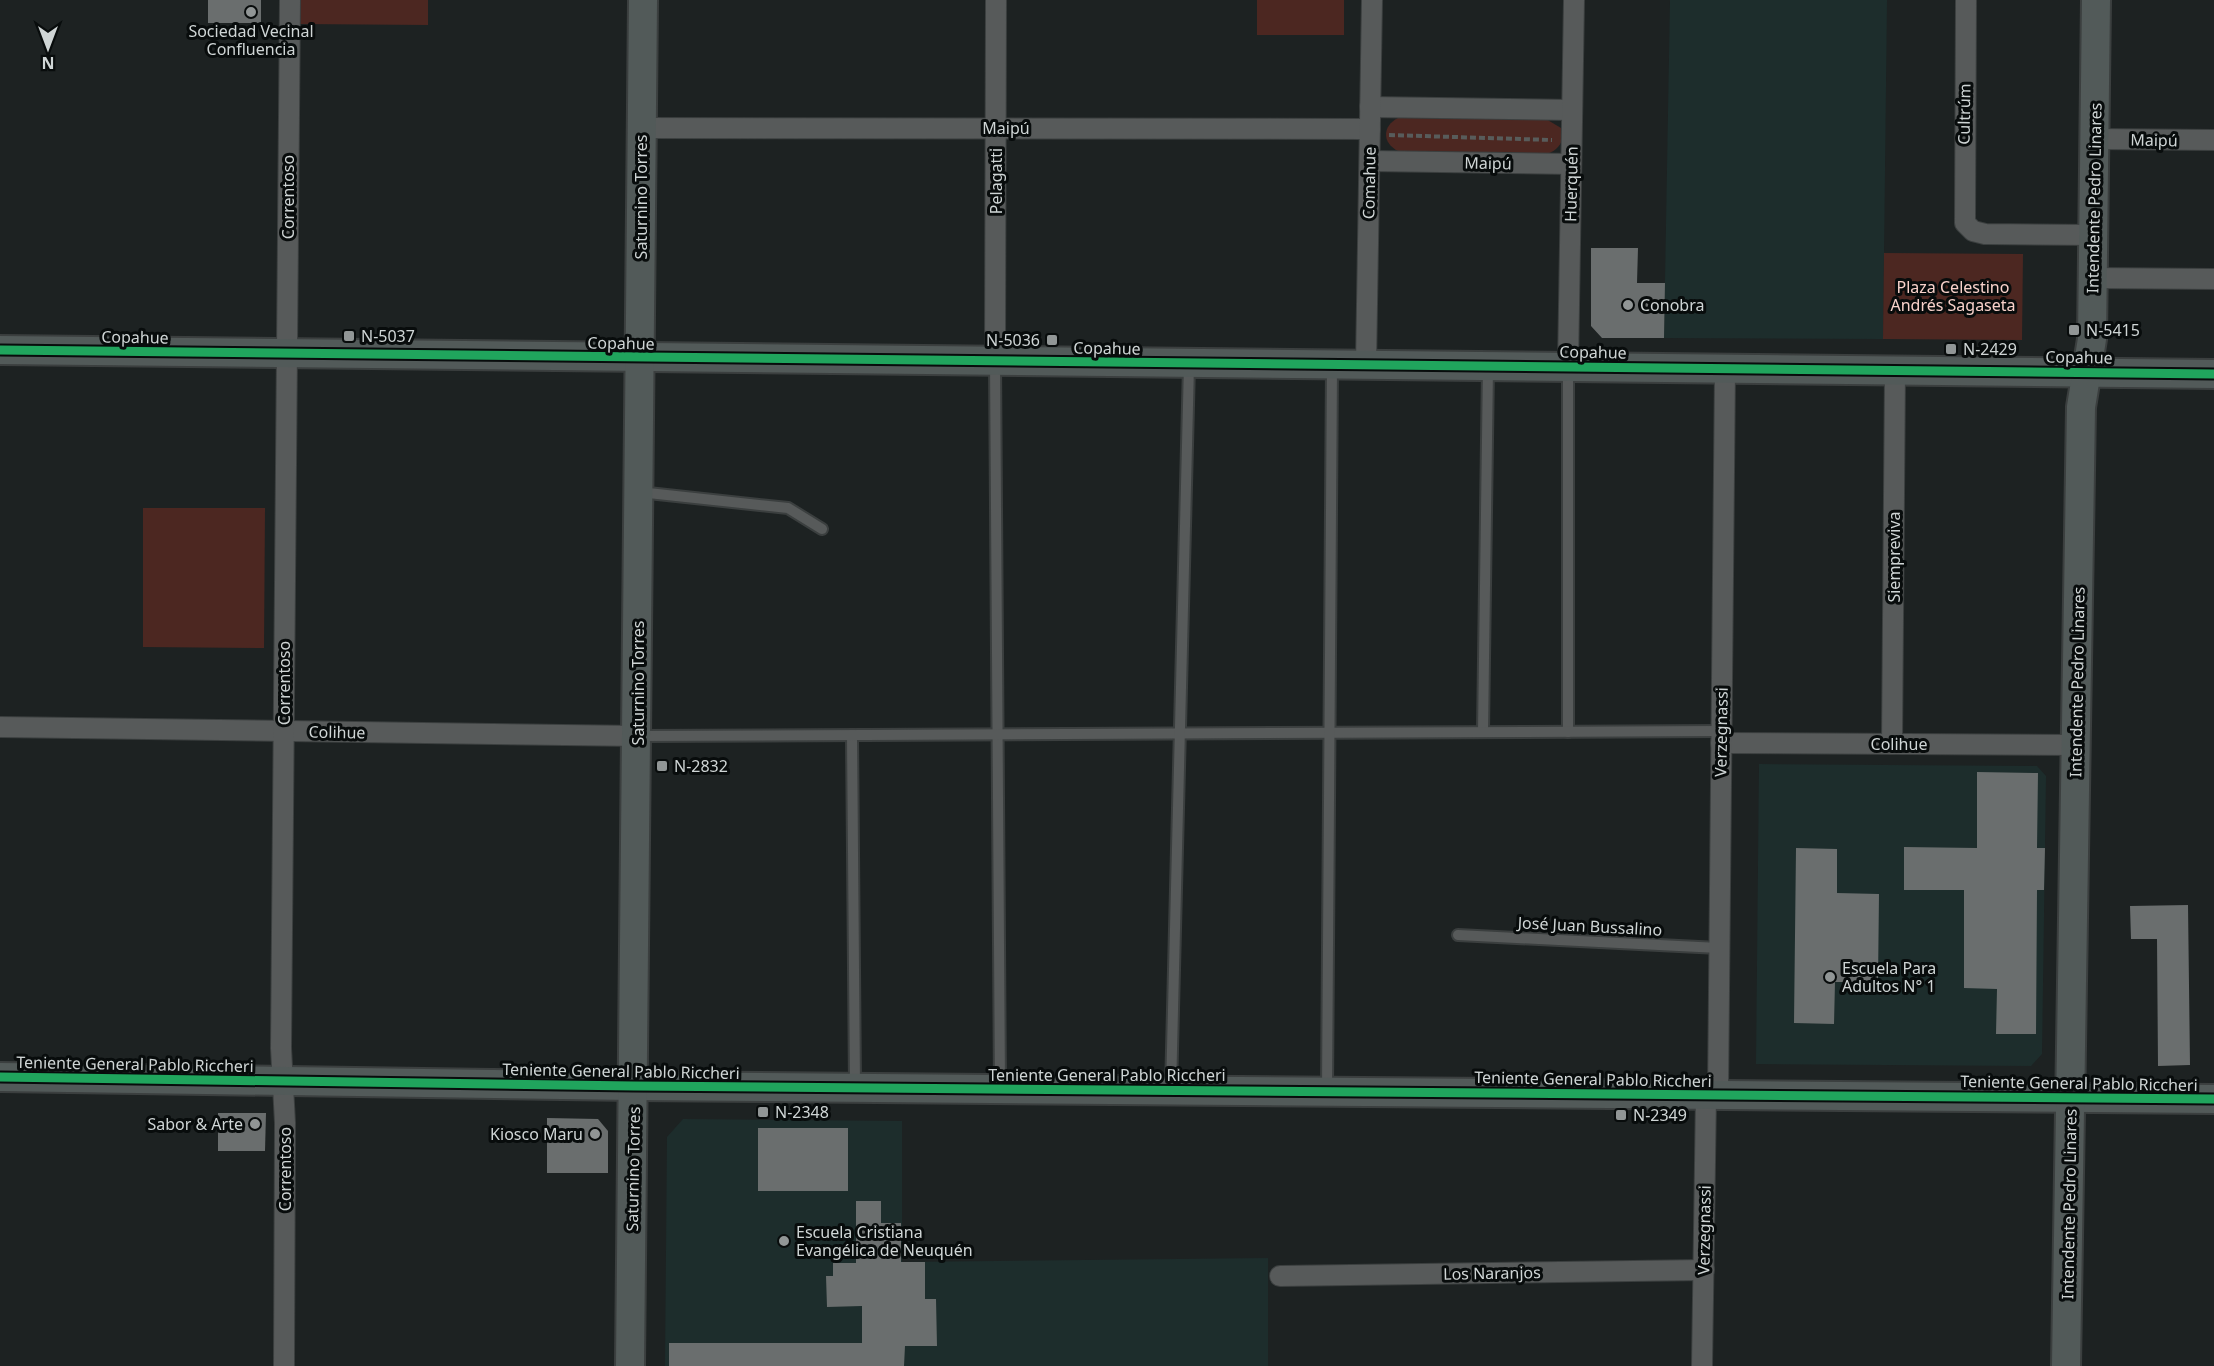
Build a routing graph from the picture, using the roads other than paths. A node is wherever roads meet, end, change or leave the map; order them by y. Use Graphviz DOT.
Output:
graph roads {
  1 [pos="290,0"];
  2 [pos="643,0"];
  3 [pos="996,0"];
  4 [pos="1372,0"];
  5 [pos="1574,0"];
  6 [pos="1966,0"];
  7 [pos="2096,0"];
  8 [pos="1370,107"];
  9 [pos="1572,110"];
  10 [pos="642,128"];
  11 [pos="996,128"];
  12 [pos="1378,132"];
  13 [pos="2095,139"];
  14 [pos="2214,140"];
  15 [pos="1370,161"];
  16 [pos="1571,164"];
  17 [pos="2094,235"];
  18 [pos="2093,278"];
  19 [pos="2214,279"];
  20 [pos="0,350"];
  21 [pos="287,354"];
  22 [pos="640,358"];
  23 [pos="995,362"];
  24 [pos="1190,363"];
  25 [pos="1332,365"];
  26 [pos="1366,365"];
  27 [pos="1488,367"];
  28 [pos="1568,367"];
  29 [pos="1725,369"];
  30 [pos="1895,370"];
  31 [pos="2086,373"];
  32 [pos="2214,374"];
  33 [pos="639,492"];
  34 [pos="822,529"];
  35 [pos="0,727"];
  36 [pos="284,731"];
  37 [pos="1483,732"];
  38 [pos="1568,732"];
  39 [pos="1329,733"];
  40 [pos="1180,734"];
  41 [pos="852,735"];
  42 [pos="998,735"];
  43 [pos="638,736"];
  44 [pos="1721,737"];
  45 [pos="1892,744"];
  46 [pos="2077,745"];
  47 [pos="1458,935"];
  48 [pos="1719,948"];
  49 [pos="0,1077"];
  50 [pos="283,1082"];
  51 [pos="634,1086"];
  52 [pos="855,1088"];
  53 [pos="1000,1089"];
  54 [pos="1171,1090"];
  55 [pos="1327,1092"];
  56 [pos="1712,1095"];
  57 [pos="2071,1098"];
  58 [pos="2214,1099"];
  59 [pos="1704,1270"];
  60 [pos="1280,1276"];
  61 [pos="284,1366"];
  62 [pos="630,1366"];
  63 [pos="1702,1366"];
  64 [pos="2066,1366"];
  1 -- 21 [label="street, Correntoso"];
  2 -- 10 [label="street, Saturnino Torres"];
  3 -- 11 [label="street, Pelagatti"];
  4 -- 8 [label="street, Comahue"];
  5 -- 9 [label="street, Huerquén"];
  6 -- 17 [label="street, Cultrúm"];
  7 -- 13 [label="street, Intendente Pedro Linares"];
  8 -- 9 [label="street"];
  8 -- 12 [label="street, Comahue"];
  9 -- 16 [label="street, Huerquén"];
  10 -- 11 [label="street, Maipú"];
  10 -- 22 [label="street, Saturnino Torres"];
  11 -- 12 [label="street, Maipú"];
  11 -- 23 [label="street, Pelagatti"];
  12 -- 15 [label="street, Comahue"];
  13 -- 14 [label="street, Maipú"];
  13 -- 17 [label="street, Intendente Pedro Linares"];
  15 -- 16 [label="street, Maipú"];
  15 -- 26 [label="street, Comahue"];
  16 -- 28 [label="street, Huerquén"];
  17 -- 18 [label="street, Intendente Pedro Linares"];
  18 -- 19 [label="street"];
  18 -- 31 [label="street, Intendente Pedro Linares"];
  20 -- 21 [label="street, Copahue"];
  21 -- 22 [label="street, Copahue"];
  21 -- 36 [label="street, Correntoso"];
  22 -- 23 [label="street, Copahue"];
  22 -- 33 [label="street, Saturnino Torres"];
  23 -- 24 [label="street, Copahue"];
  23 -- 42 [label="lane"];
  24 -- 25 [label="street, Copahue"];
  24 -- 40 [label="lane"];
  25 -- 26 [label="street, Copahue"];
  25 -- 39 [label="lane"];
  26 -- 27 [label="street, Copahue"];
  27 -- 28 [label="street, Copahue"];
  27 -- 37 [label="lane"];
  28 -- 29 [label="street, Copahue"];
  28 -- 38 [label="lane"];
  29 -- 30 [label="street, Copahue"];
  29 -- 44 [label="street, Verzegnassi"];
  30 -- 31 [label="street, Copahue"];
  30 -- 45 [label="street, Siempreviva"];
  31 -- 32 [label="street, Copahue"];
  31 -- 46 [label="street, Intendente Pedro Linares"];
  33 -- 34 [label="lane"];
  33 -- 43 [label="street, Saturnino Torres"];
  35 -- 36 [label="street, Colihue"];
  36 -- 43 [label="street, Colihue"];
  36 -- 50 [label="street, Correntoso"];
  37 -- 38 [label="lane"];
  37 -- 39 [label="lane"];
  38 -- 44 [label="lane"];
  39 -- 40 [label="lane"];
  39 -- 55 [label="lane"];
  40 -- 42 [label="lane"];
  40 -- 54 [label="lane"];
  41 -- 42 [label="lane"];
  41 -- 43 [label="lane"];
  41 -- 52 [label="lane"];
  42 -- 53 [label="lane"];
  43 -- 51 [label="street, Saturnino Torres"];
  44 -- 45 [label="street, Colihue"];
  44 -- 48 [label="street, Verzegnassi"];
  45 -- 46 [label="street, Colihue"];
  46 -- 57 [label="street, Intendente Pedro Linares"];
  47 -- 48 [label="lane, José Juan Bussalino"];
  48 -- 56 [label="street, Verzegnassi"];
  49 -- 50 [label="street, Teniente General Pablo Riccheri"];
  50 -- 51 [label="street, Teniente General Pablo Riccheri"];
  50 -- 61 [label="street, Correntoso"];
  51 -- 52 [label="street, Teniente General Pablo Riccheri"];
  51 -- 62 [label="street, Saturnino Torres"];
  52 -- 53 [label="street, Teniente General Pablo Riccheri"];
  53 -- 54 [label="street, Teniente General Pablo Riccheri"];
  54 -- 55 [label="street, Teniente General Pablo Riccheri"];
  55 -- 56 [label="street, Teniente General Pablo Riccheri"];
  56 -- 57 [label="street, Teniente General Pablo Riccheri"];
  56 -- 59 [label="street, Verzegnassi"];
  57 -- 58 [label="street, Teniente General Pablo Riccheri"];
  57 -- 64 [label="street, Intendente Pedro Linares"];
  59 -- 60 [label="street, Los Naranjos"];
  59 -- 63 [label="street, Verzegnassi"];
}
